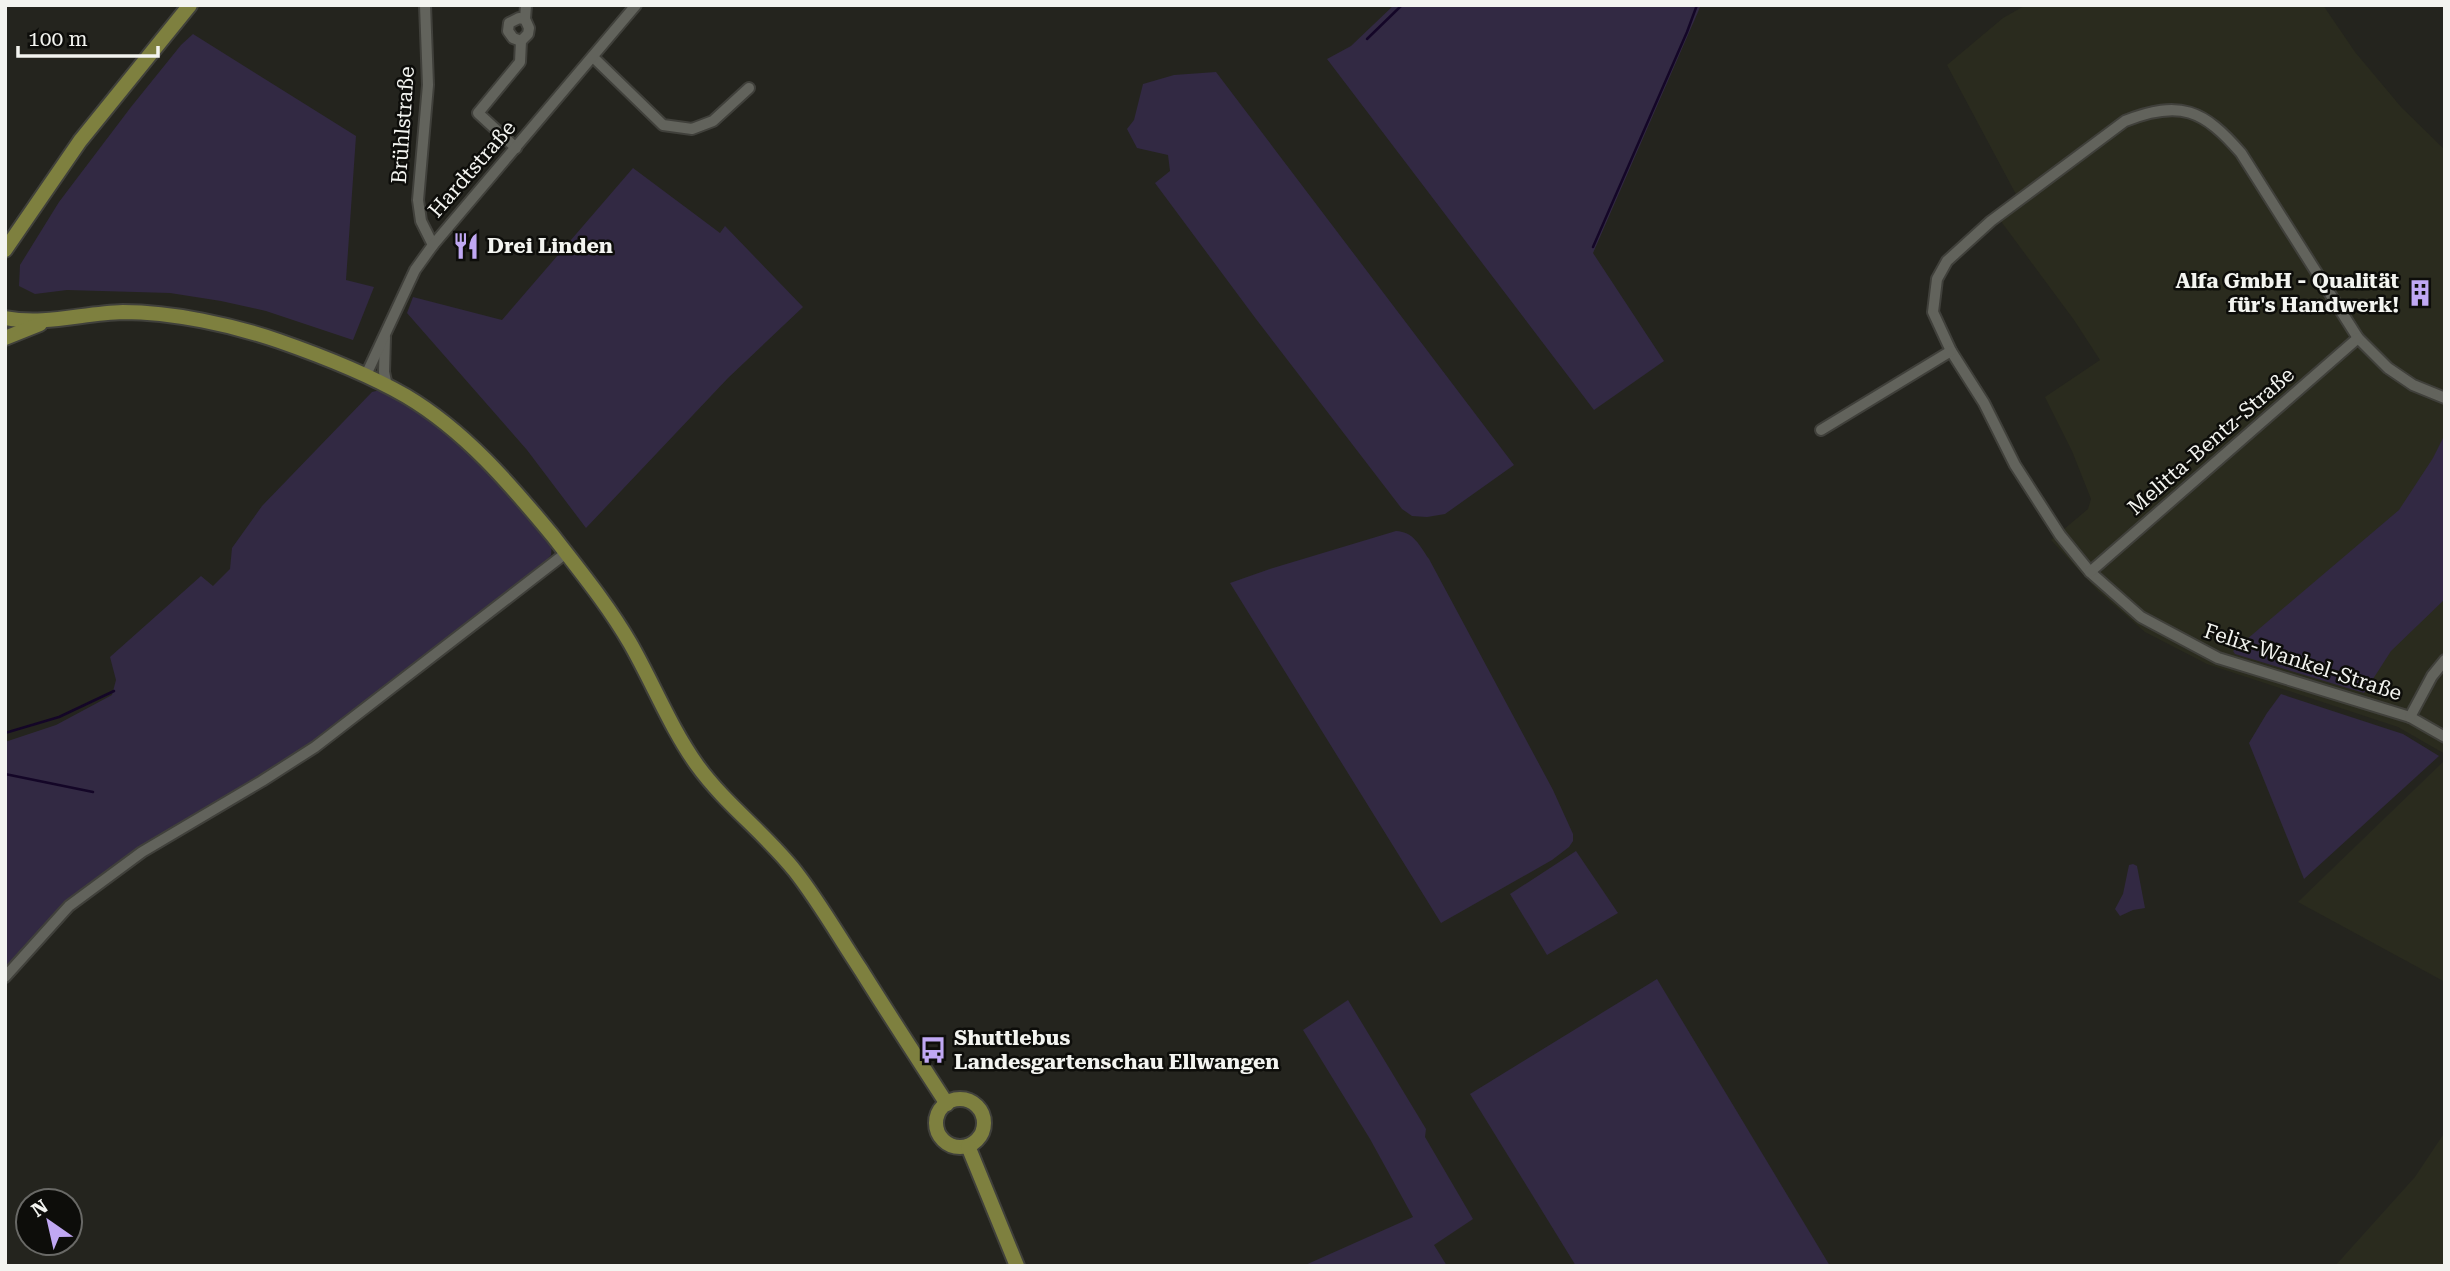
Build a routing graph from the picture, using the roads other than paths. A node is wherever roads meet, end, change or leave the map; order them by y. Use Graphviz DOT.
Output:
graph roads {
  1 [pos="190,5"];
  2 [pos="425,5"];
  3 [pos="526,5"];
  4 [pos="636,5"];
  5 [pos="525,19"];
  6 [pos="522,41"];
  7 [pos="593,57"];
  8 [pos="749,88"];
  9 [pos="516,148"];
  10 [pos="433,245"];
  11 [pos="5,250"];
  12 [pos="5,318"];
  13 [pos="50,321"];
  14 [pos="385,334"];
  15 [pos="5,338"];
  16 [pos="2358,338"];
  17 [pos="1951,351"];
  18 [pos="366,375"];
  19 [pos="387,386"];
  20 [pos="2445,398"];
  21 [pos="1821,430"];
  22 [pos="566,553"];
  23 [pos="2090,572"];
  24 [pos="2445,660"];
  25 [pos="2410,717"];
  26 [pos="2445,737"];
  27 [pos="5,977"];
  28 [pos="947,1104"];
  29 [pos="968,1146"];
  30 [pos="1017,1266"];
  1 -- 11 [label="main road"];
  2 -- 10 [label="street, Brühlstraße"];
  3 -- 5 [label="street"];
  4 -- 7 [label="street, Hardtstraße"];
  5 -- 6 [label="street"];
  5 -- 6 [label="street"];
  6 -- 9 [label="street"];
  7 -- 8 [label="street"];
  7 -- 9 [label="street, Hardtstraße"];
  9 -- 10 [label="street, Hardtstraße"];
  10 -- 14 [label="street, Hardtstraße"];
  12 -- 13 [label="main road"];
  13 -- 15 [label="main road"];
  13 -- 18 [label="main road"];
  14 -- 18 [label="street, Hardtstraße"];
  14 -- 19 [label="street"];
  16 -- 17 [label="street, Felix-Wankel-Straße"];
  16 -- 20 [label="street, Felix-Wankel-Straße"];
  16 -- 23 [label="street, Melitta-Bentz-Straße"];
  17 -- 21 [label="street"];
  17 -- 23 [label="street, Felix-Wankel-Straße"];
  18 -- 19 [label="main road"];
  19 -- 22 [label="main road"];
  22 -- 27 [label="street"];
  22 -- 28 [label="main road"];
  23 -- 25 [label="street, Felix-Wankel-Straße"];
  24 -- 25 [label="street"];
  25 -- 26 [label="street, Felix-Wankel-Straße"];
  28 -- 29 [label="main road"];
  28 -- 29 [label="main road"];
  29 -- 30 [label="main road"];
}
